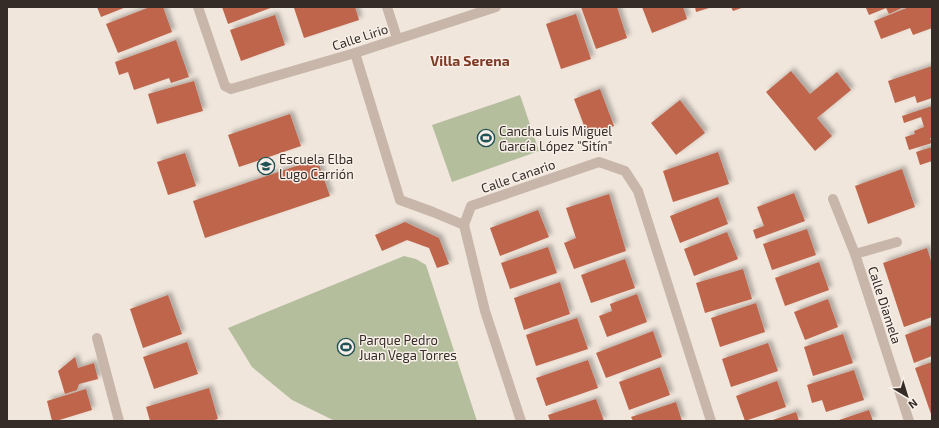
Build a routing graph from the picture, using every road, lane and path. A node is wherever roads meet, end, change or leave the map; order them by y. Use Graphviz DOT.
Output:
graph roads {
  1 [pos="198,7"];
  2 [pos="387,7"];
  3 [pos="496,7"];
  4 [pos="397,38"];
  5 [pos="354,53"];
  6 [pos="832,200"];
  7 [pos="464,224"];
  8 [pos="897,242"];
  9 [pos="855,254"];
  10 [pos="97,338"];
  11 [pos="119,421"];
  12 [pos="521,421"];
  13 [pos="711,421"];
  14 [pos="909,421"];
  1 -- 5 [label="street, Calle Lirio"];
  2 -- 4 [label="street"];
  3 -- 4 [label="street, Calle Lirio"];
  4 -- 5 [label="street, Calle Lirio"];
  5 -- 7 [label="street"];
  6 -- 9 [label="street, Calle Diamela"];
  7 -- 12 [label="street"];
  7 -- 13 [label="street, Calle Canario"];
  8 -- 9 [label="street"];
  9 -- 14 [label="street, Calle Diamela"];
  10 -- 11 [label="street"];
}
